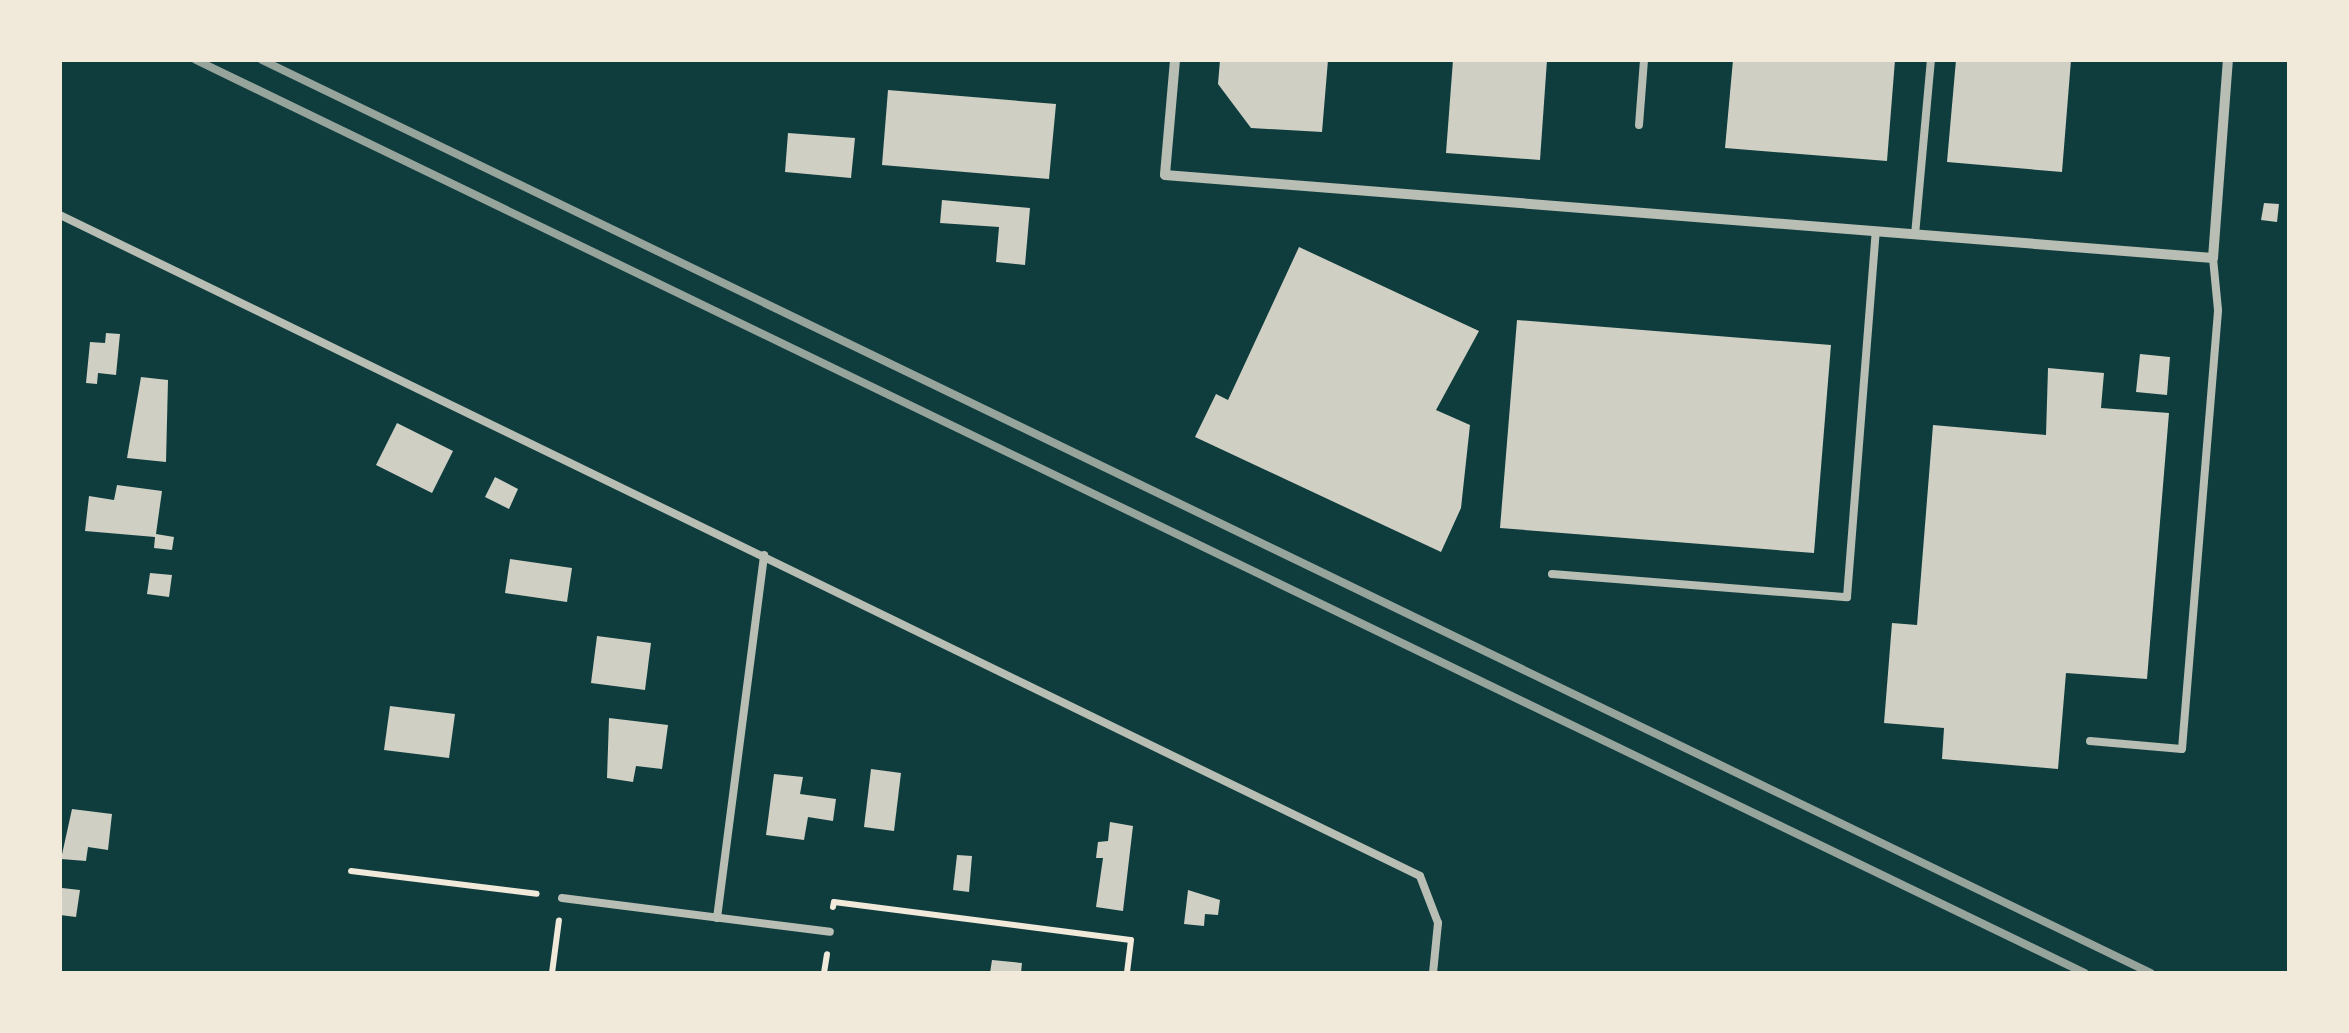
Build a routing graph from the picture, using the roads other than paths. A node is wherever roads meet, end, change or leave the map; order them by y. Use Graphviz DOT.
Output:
graph roads {
  1 [pos="1175,60"];
  2 [pos="1644,60"];
  3 [pos="1931,60"];
  4 [pos="2228,60"];
  5 [pos="1639,125"];
  6 [pos="60,215"];
  7 [pos="1876,232"];
  8 [pos="1915,234"];
  9 [pos="2213,258"];
  10 [pos="764,555"];
  11 [pos="1552,574"];
  12 [pos="2090,741"];
  13 [pos="562,898"];
  14 [pos="718,918"];
  15 [pos="830,932"];
  16 [pos="1433,973"];
  1 -- 7 [label="street"];
  2 -- 5 [label="lane"];
  3 -- 8 [label="lane"];
  4 -- 9 [label="street"];
  6 -- 10 [label="lane"];
  7 -- 8 [label="street"];
  7 -- 11 [label="lane"];
  8 -- 9 [label="street"];
  9 -- 12 [label="lane"];
  10 -- 14 [label="lane"];
  10 -- 16 [label="lane"];
  13 -- 14 [label="lane"];
  14 -- 15 [label="lane"];
}
